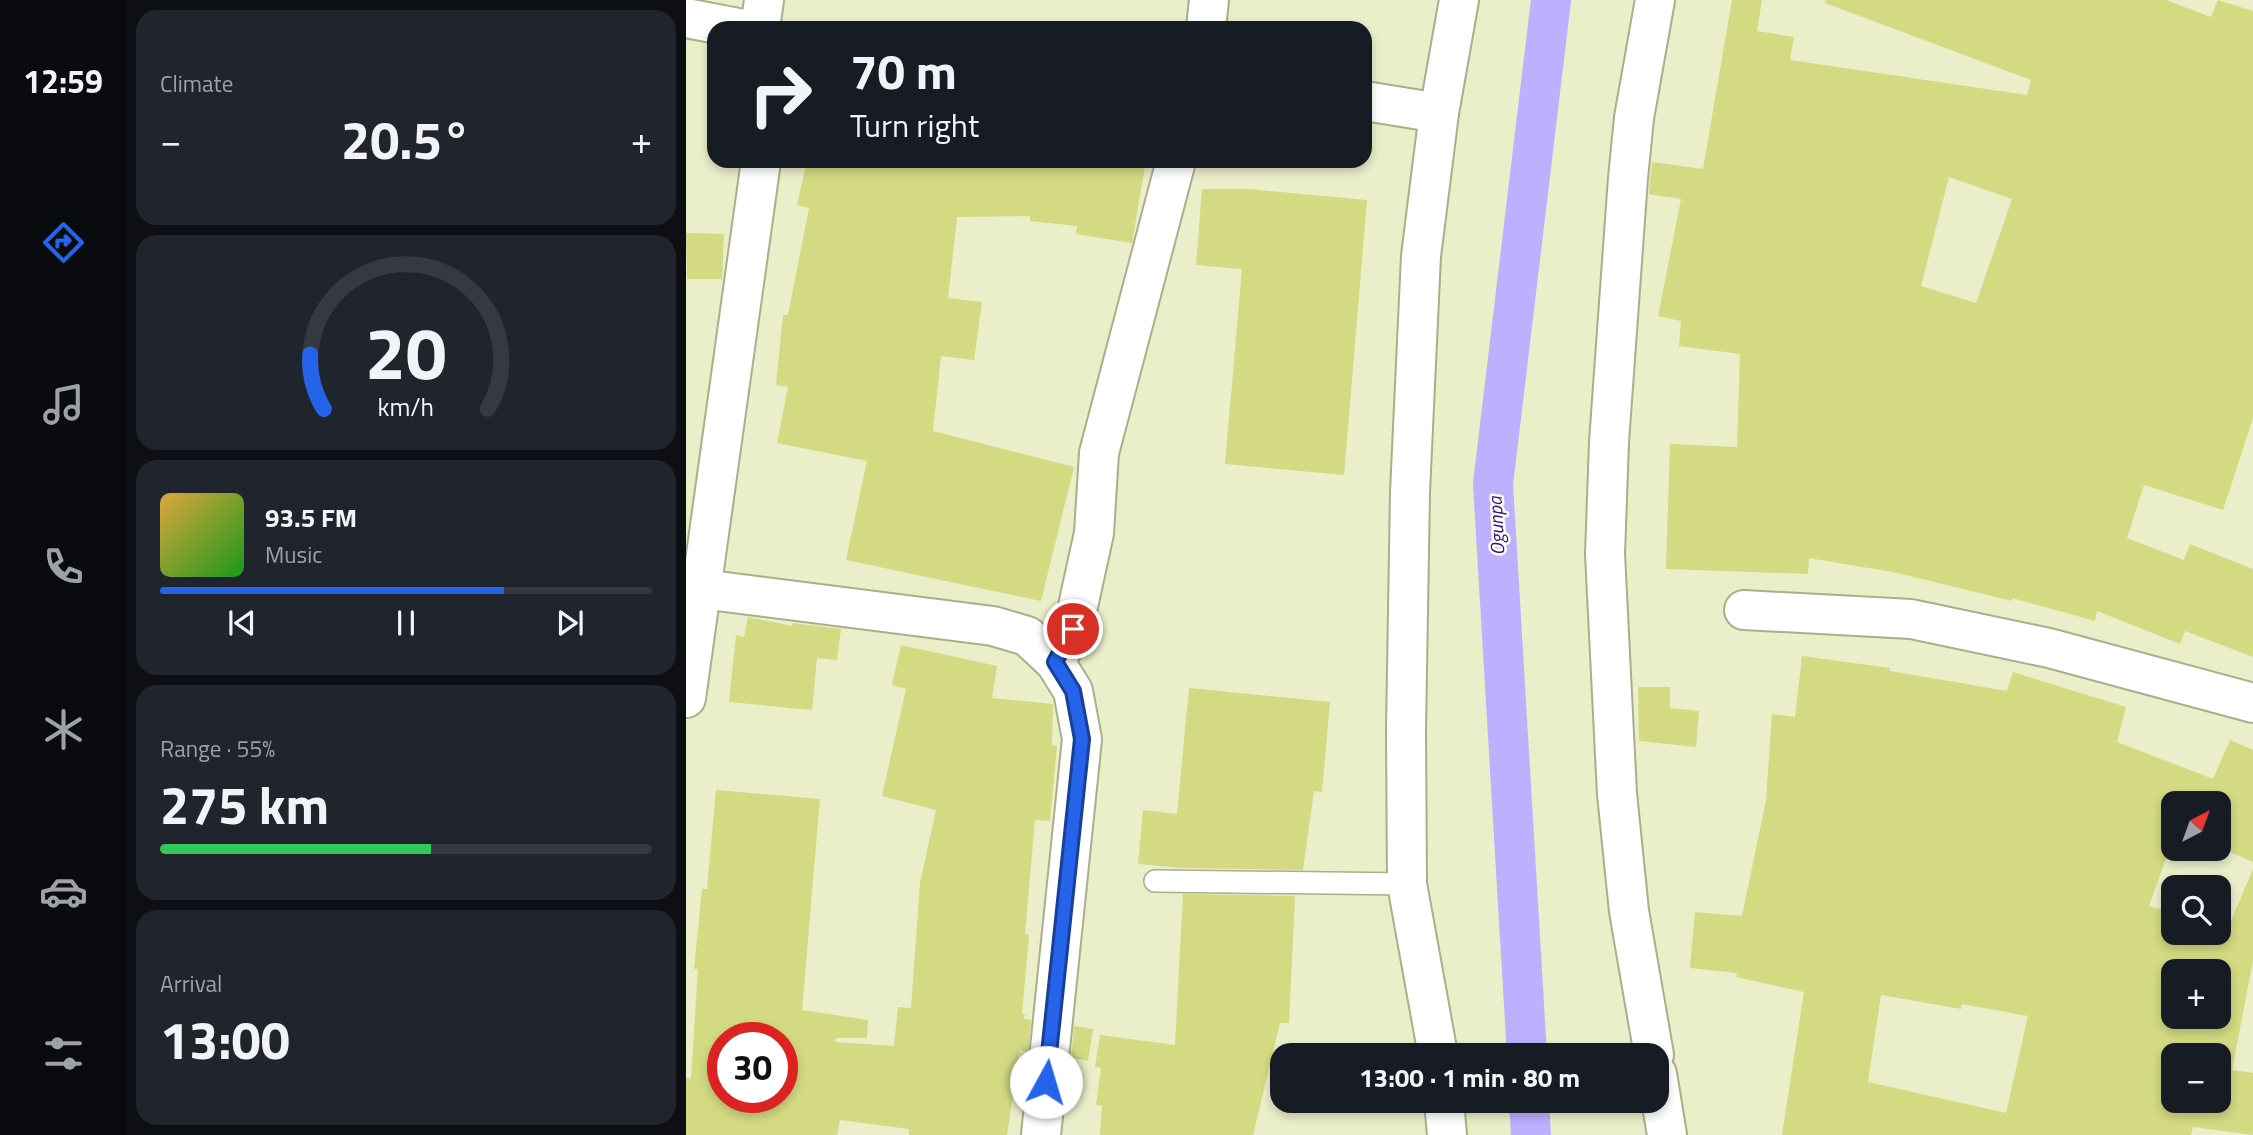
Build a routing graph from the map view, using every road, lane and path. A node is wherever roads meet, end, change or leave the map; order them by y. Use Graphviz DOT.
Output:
graph roads {
  1 [pos="765,0"];
  2 [pos="1209,0"];
  3 [pos="1459,0"];
  4 [pos="1655,0"];
  5 [pos="686,18"];
  6 [pos="761,21"];
  7 [pos="1207,21"];
  8 [pos="707,22"];
  9 [pos="1372,102"];
  10 [pos="1438,113"];
  11 [pos="760,168"];
  12 [pos="1174,168"];
  13 [pos="693,588"];
  14 [pos="1744,610"];
  15 [pos="1055,662"];
  16 [pos="686,698"];
  17 [pos="2253,703"];
  18 [pos="1155,881"];
  19 [pos="1406,884"];
  20 [pos="1436,1043"];
  21 [pos="1652,1043"];
  22 [pos="1445,1113"];
  23 [pos="1663,1113"];
  24 [pos="1041,1135"];
  25 [pos="1447,1135"];
  26 [pos="1667,1135"];
  1 -- 6 [label="street"];
  2 -- 7 [label="street"];
  3 -- 10 [label="street"];
  4 -- 21 [label="street"];
  5 -- 8 [label="street"];
  9 -- 10 [label="street"];
  10 -- 19 [label="street"];
  11 -- 13 [label="street"];
  12 -- 15 [label="street"];
  13 -- 15 [label="street"];
  13 -- 16 [label="street"];
  14 -- 17 [label="street"];
  15 -- 24 [label="street"];
  18 -- 19 [label="lane"];
  19 -- 20 [label="street"];
  22 -- 25 [label="street"];
  23 -- 26 [label="street"];
}
